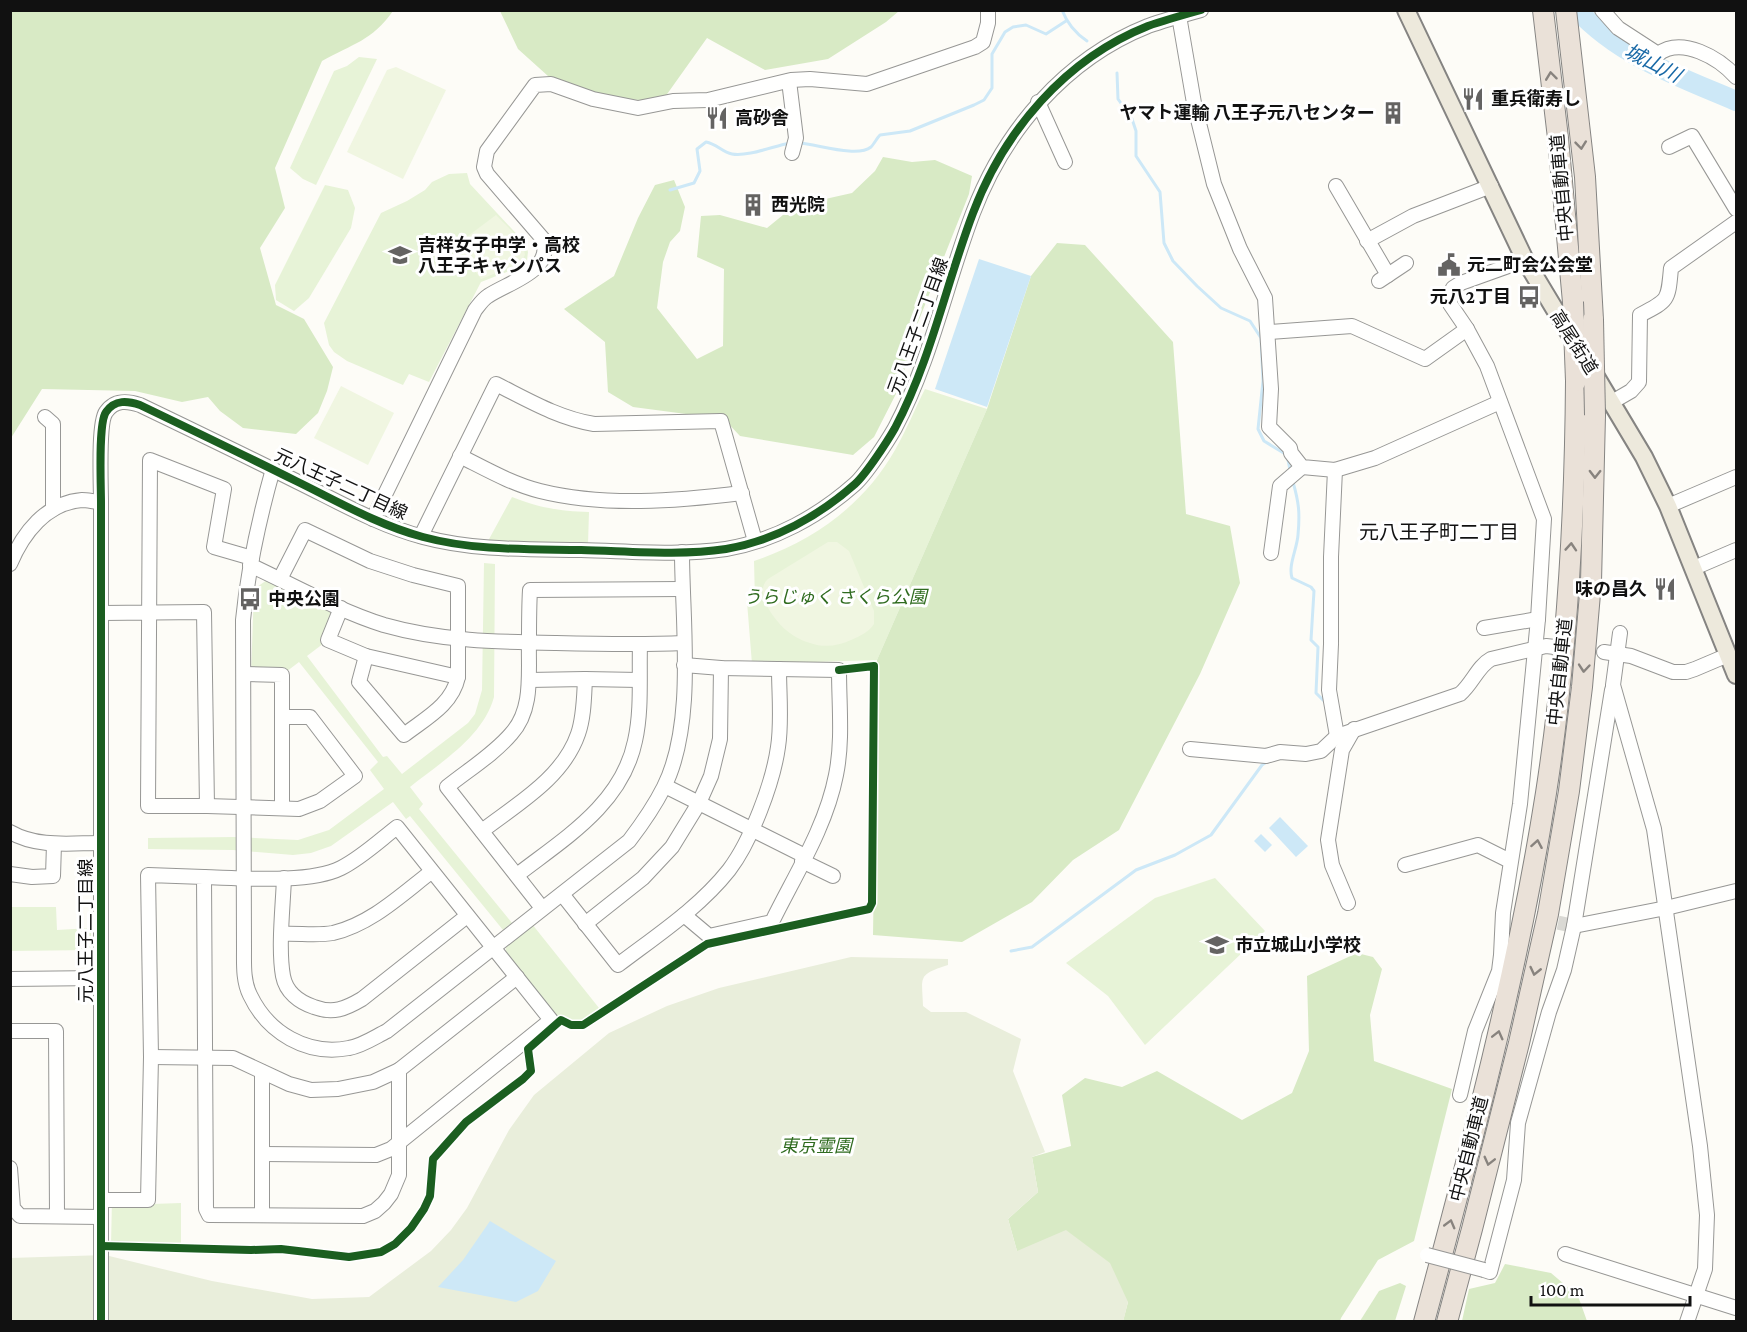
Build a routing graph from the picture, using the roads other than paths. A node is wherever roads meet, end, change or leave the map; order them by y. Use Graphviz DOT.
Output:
graph roads {
  1 [pos="988,10"];
  2 [pos="1201,10"];
  3 [pos="1406,10"];
  4 [pos="1543,10"];
  5 [pos="1566,10"];
  6 [pos="1602,10"];
  7 [pos="1179,13"];
  8 [pos="1737,77"];
  9 [pos="789,81"];
  10 [pos="1038,102"];
  11 [pos="794,146"];
  12 [pos="1669,147"];
  13 [pos="1065,162"];
  14 [pos="1336,186"];
  15 [pos="1491,186"];
  16 [pos="1737,209"];
  17 [pos="1737,222"];
  18 [pos="1368,241"];
  19 [pos="1525,260"];
  20 [pos="1406,263"];
  21 [pos="1467,328"];
  22 [pos="1269,332"];
  23 [pos="1500,402"];
  24 [pos="1612,402"];
  25 [pos="45,417"];
  26 [pos="460,456"];
  27 [pos="273,469"];
  28 [pos="1335,470"];
  29 [pos="1295,473"];
  30 [pos="1737,477"];
  31 [pos="742,494"];
  32 [pos="101,502"];
  33 [pos="1668,506"];
  34 [pos="53,509"];
  35 [pos="373,519"];
  36 [pos="421,536"];
  37 [pos="755,541"];
  38 [pos="1737,550"];
  39 [pos="682,552"];
  40 [pos="1271,554"];
  41 [pos="251,562"];
  42 [pos="10,564"];
  43 [pos="1694,568"];
  44 [pos="280,579"];
  45 [pos="682,589"];
  46 [pos="341,608"];
  47 [pos="150,611"];
  48 [pos="102,613"];
  49 [pos="1538,619"];
  50 [pos="1484,628"];
  51 [pos="1620,633"];
  52 [pos="458,639"];
  53 [pos="528,643"];
  54 [pos="683,643"];
  55 [pos="640,645"];
  56 [pos="1555,647"];
  57 [pos="1534,650"];
  58 [pos="1611,653"];
  59 [pos="1728,655"];
  60 [pos="366,656"];
  61 [pos="684,665"];
  62 [pos="721,668"];
  63 [pos="779,669"];
  64 [pos="244,674"];
  65 [pos="1737,675"];
  66 [pos="458,677"];
  67 [pos="585,679"];
  68 [pos="529,680"];
  69 [pos="639,680"];
  70 [pos="1613,685"];
  71 [pos="282,717"];
  72 [pos="1354,729"];
  73 [pos="1337,736"];
  74 [pos="1190,749"];
  75 [pos="665,786"];
  76 [pos="699,803"];
  77 [pos="207,806"];
  78 [pos="243,807"];
  79 [pos="282,807"];
  80 [pos="752,829"];
  81 [pos="482,831"];
  82 [pos="10,832"];
  83 [pos="101,843"];
  84 [pos="54,844"];
  85 [pos="804,858"];
  86 [pos="1510,861"];
  87 [pos="1405,865"];
  88 [pos="431,872"];
  89 [pos="10,874"];
  90 [pos="517,875"];
  91 [pos="833,876"];
  92 [pos="204,877"];
  93 [pos="243,878"];
  94 [pos="284,878"];
  95 [pos="1737,891"];
  96 [pos="562,894"];
  97 [pos="1348,903"];
  98 [pos="542,908"];
  99 [pos="1666,908"];
  100 [pos="467,915"];
  101 [pos="684,915"];
  102 [pos="585,924"];
  103 [pos="1574,926"];
  104 [pos="282,934"];
  105 [pos="492,947"];
  106 [pos="100,978"];
  107 [pos="517,978"];
  108 [pos="10,979"];
  109 [pos="10,1031"];
  110 [pos="151,1057"];
  111 [pos="206,1059"];
  112 [pos="399,1070"];
  113 [pos="262,1072"];
  114 [pos="1460,1095"];
  115 [pos="400,1140"];
  116 [pos="263,1154"];
  117 [pos="10,1168"];
  118 [pos="101,1200"];
  119 [pos="261,1215"];
  120 [pos="57,1216"];
  121 [pos="100,1216"];
  122 [pos="1565,1254"];
  123 [pos="1425,1255"];
  124 [pos="1695,1295"];
  125 [pos="1737,1308"];
  126 [pos="101,1322"];
  127 [pos="1424,1322"];
  128 [pos="1447,1322"];
  129 [pos="1687,1322"];
  1 -- 9 [label="street"];
  2 -- 7 [label="street, 元八王子二丁目線"];
  3 -- 15 [label="main road, 高尾街道"];
  127 -- 4 [label="highway, 中央自動車道, one-way, bridge"];
  5 -- 128 [label="highway, 中央自動車道, one-way, bridge"];
  6 -- 8 [label="street"];
  7 -- 10 [label="street, 元八王子二丁目線"];
  7 -- 22 [label="street"];
  9 -- 11 [label="street"];
  9 -- 35 [label="street"];
  10 -- 13 [label="street"];
  10 -- 37 [label="street, 元八王子二丁目線"];
  12 -- 16 [label="street"];
  14 -- 18 [label="street"];
  15 -- 18 [label="street"];
  15 -- 19 [label="main road, 高尾街道"];
  17 -- 24 [label="street"];
  18 -- 20 [label="street"];
  19 -- 21 [label="street"];
  19 -- 24 [label="main road, 高尾街道"];
  21 -- 22 [label="street"];
  21 -- 23 [label="street"];
  22 -- 29 [label="street"];
  23 -- 28 [label="street"];
  23 -- 49 [label="street"];
  24 -- 33 [label="main road, 高尾街道"];
  25 -- 34 [label="street"];
  26 -- 31 [label="street"];
  26 -- 31 [label="street"];
  26 -- 36 [label="street"];
  27 -- 32 [label="street, 元八王子二丁目線"];
  27 -- 35 [label="street, 元八王子二丁目線"];
  27 -- 41 [label="street"];
  28 -- 29 [label="street"];
  28 -- 73 [label="street"];
  29 -- 40 [label="street"];
  30 -- 33 [label="street"];
  31 -- 37 [label="street"];
  32 -- 34 [label="street"];
  32 -- 48 [label="street, 元八王子二丁目線"];
  33 -- 43 [label="main road, 高尾街道"];
  34 -- 42 [label="street"];
  35 -- 36 [label="street, 元八王子二丁目線"];
  36 -- 39 [label="street, 元八王子二丁目線"];
  37 -- 39 [label="street, 元八王子二丁目線"];
  38 -- 43 [label="street"];
  39 -- 45 [label="street"];
  41 -- 44 [label="street"];
  41 -- 47 [label="street"];
  41 -- 64 [label="street"];
  43 -- 59 [label="main road, 高尾街道"];
  44 -- 46 [label="street"];
  44 -- 52 [label="street"];
  45 -- 53 [label="street"];
  45 -- 54 [label="street"];
  46 -- 52 [label="street"];
  46 -- 60 [label="street"];
  47 -- 48 [label="street"];
  47 -- 77 [label="street"];
  47 -- 77 [label="street"];
  48 -- 83 [label="street, 元八王子二丁目線"];
  49 -- 50 [label="street"];
  49 -- 57 [label="street"];
  51 -- 58 [label="street"];
  52 -- 53 [label="street"];
  52 -- 66 [label="street"];
  53 -- 55 [label="street"];
  53 -- 68 [label="street"];
  54 -- 55 [label="street"];
  54 -- 61 [label="street"];
  55 -- 69 [label="street"];
  56 -- 57 [label="street"];
  57 -- 72 [label="street"];
  57 -- 86 [label="street"];
  58 -- 59 [label="street"];
  58 -- 70 [label="street"];
  59 -- 65 [label="main road, 高尾街道"];
  60 -- 66 [label="street"];
  60 -- 66 [label="street"];
  61 -- 62 [label="street"];
  61 -- 75 [label="street"];
  62 -- 63 [label="street"];
  62 -- 76 [label="street"];
  63 -- 80 [label="street"];
  63 -- 85 [label="street"];
  64 -- 71 [label="street"];
  64 -- 78 [label="street"];
  67 -- 68 [label="street"];
  67 -- 69 [label="street"];
  67 -- 81 [label="street"];
  68 -- 81 [label="street"];
  69 -- 90 [label="street"];
  70 -- 99 [label="street"];
  70 -- 103 [label="street"];
  71 -- 79 [label="street"];
  71 -- 79 [label="street"];
  72 -- 73 [label="street"];
  72 -- 97 [label="street"];
  73 -- 74 [label="street"];
  75 -- 76 [label="street"];
  75 -- 96 [label="street"];
  76 -- 80 [label="street"];
  76 -- 102 [label="street"];
  77 -- 78 [label="street"];
  78 -- 79 [label="street"];
  78 -- 93 [label="street"];
  80 -- 85 [label="street"];
  80 -- 101 [label="street"];
  81 -- 90 [label="street"];
  82 -- 84 [label="street"];
  83 -- 84 [label="street"];
  83 -- 106 [label="street, 元八王子二丁目線"];
  84 -- 89 [label="street"];
  85 -- 91 [label="street"];
  85 -- 101 [label="street"];
  86 -- 87 [label="street"];
  86 -- 114 [label="street"];
  88 -- 94 [label="street"];
  88 -- 100 [label="street"];
  88 -- 104 [label="street"];
  90 -- 98 [label="street"];
  92 -- 93 [label="street"];
  92 -- 110 [label="street"];
  92 -- 111 [label="street"];
  93 -- 94 [label="street"];
  93 -- 105 [label="street"];
  94 -- 104 [label="street"];
  95 -- 99 [label="street"];
  96 -- 98 [label="street"];
  96 -- 102 [label="street"];
  98 -- 105 [label="street"];
  99 -- 103 [label="street"];
  99 -- 124 [label="street"];
  100 -- 104 [label="street"];
  100 -- 105 [label="street"];
  101 -- 102 [label="street"];
  103 -- 123 [label="street, bridge"];
  105 -- 107 [label="street"];
  106 -- 108 [label="street"];
  106 -- 118 [label="street, 元八王子二丁目線"];
  107 -- 112 [label="street"];
  107 -- 115 [label="street"];
  109 -- 120 [label="street"];
  110 -- 111 [label="street"];
  110 -- 118 [label="street"];
  111 -- 113 [label="street"];
  111 -- 119 [label="street"];
  112 -- 113 [label="street"];
  112 -- 115 [label="street"];
  113 -- 116 [label="street"];
  115 -- 116 [label="street"];
  115 -- 119 [label="street"];
  116 -- 119 [label="street"];
  117 -- 120 [label="street"];
  118 -- 121 [label="street, 元八王子二丁目線"];
  120 -- 121 [label="street"];
  121 -- 126 [label="street, 元八王子二丁目線"];
  122 -- 124 [label="street"];
  124 -- 125 [label="street"];
  124 -- 129 [label="street"];
}
